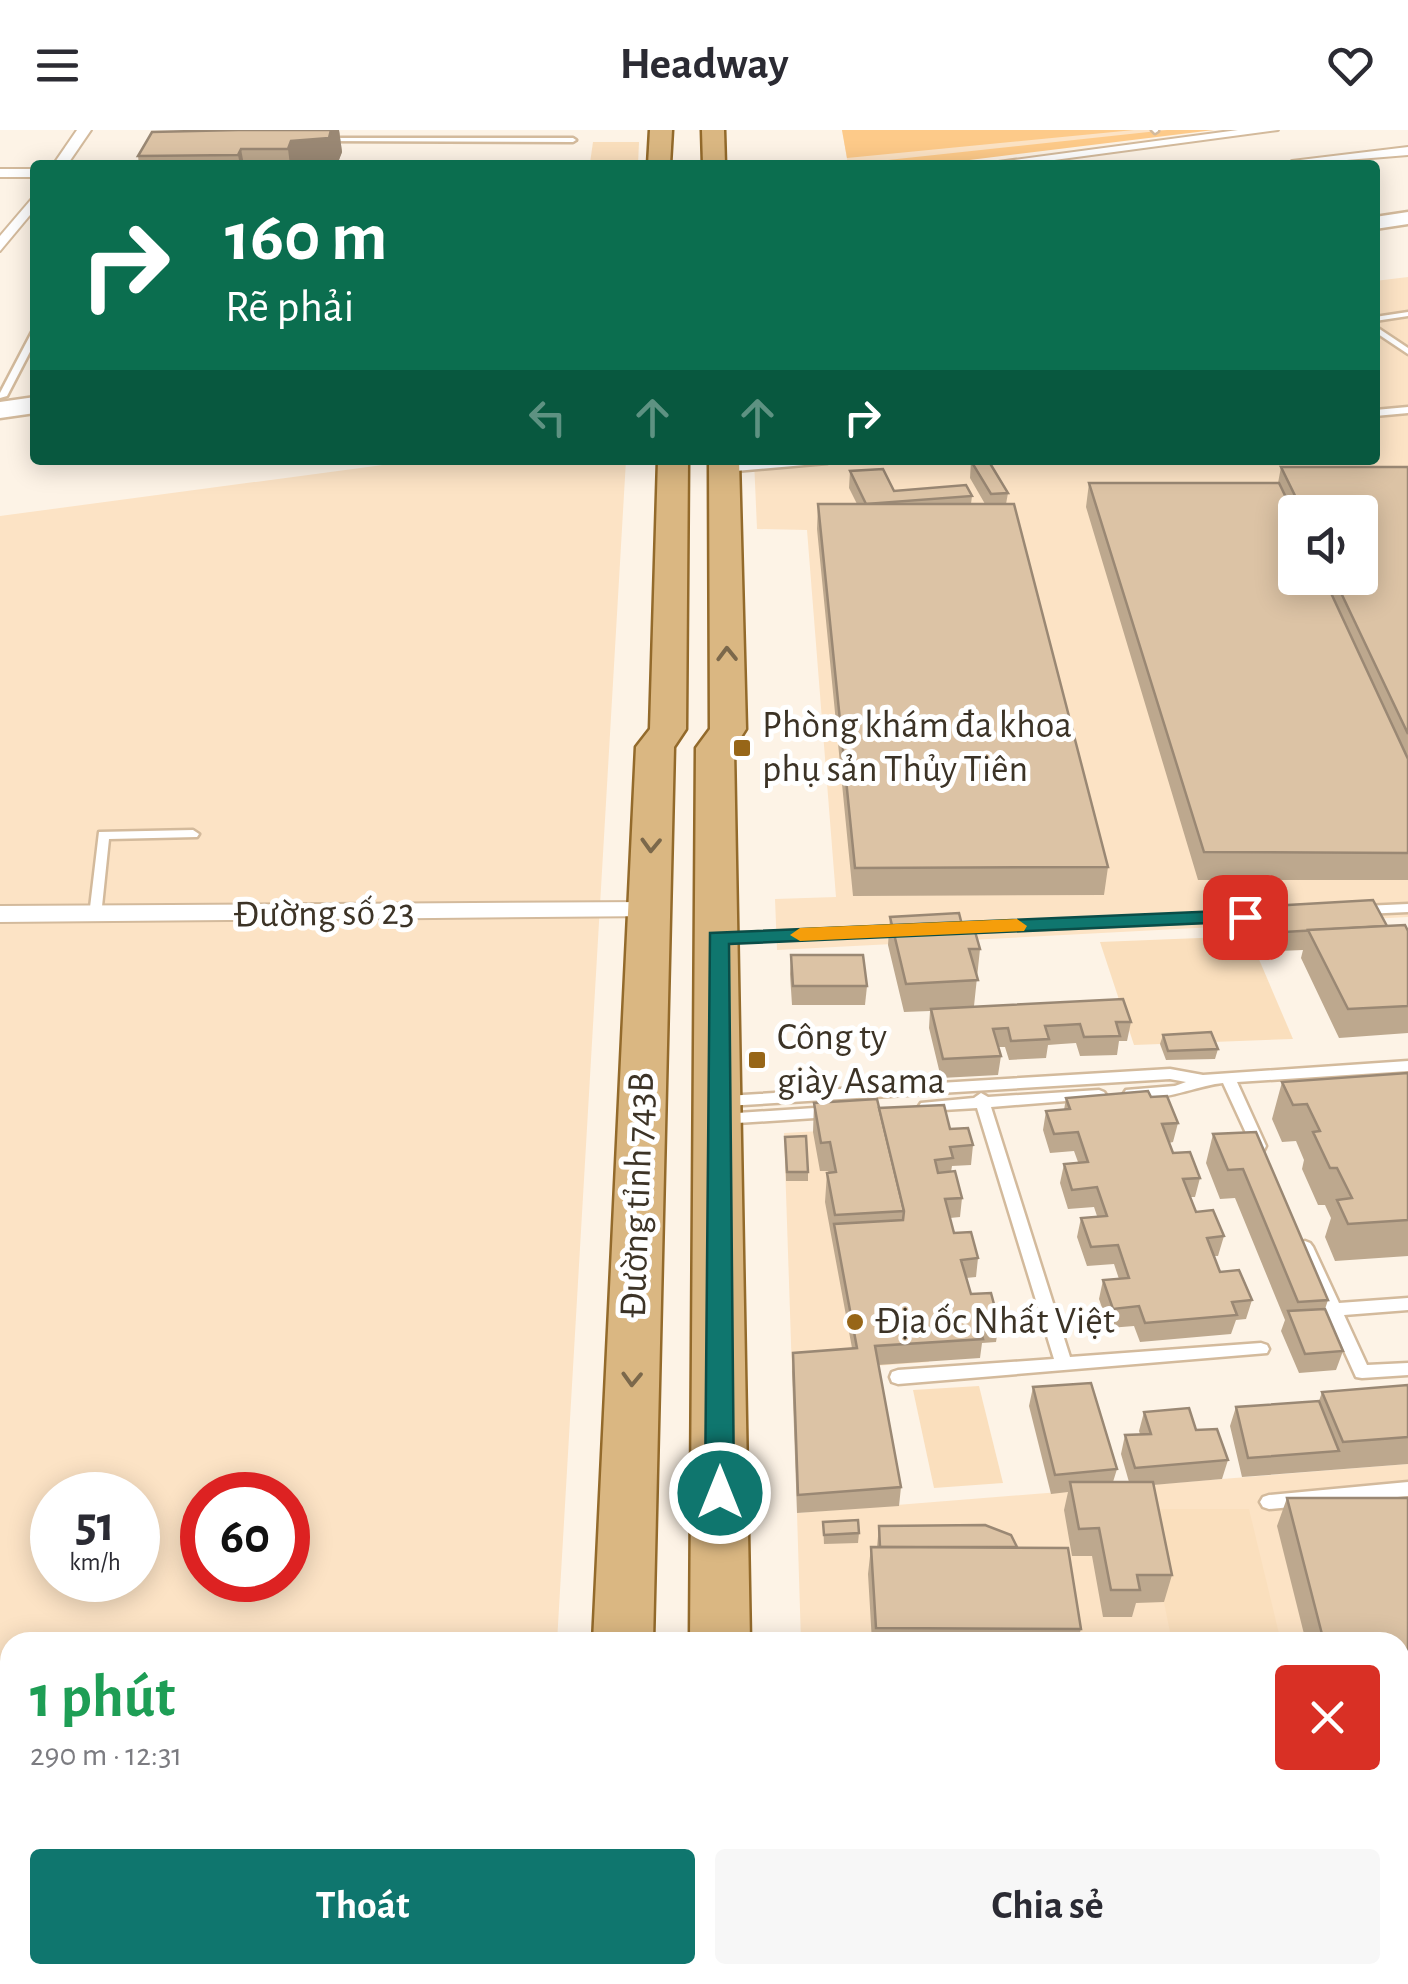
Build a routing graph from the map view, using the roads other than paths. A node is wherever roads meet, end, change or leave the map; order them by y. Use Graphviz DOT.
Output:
graph roads {
  1 [pos="84,130"];
  2 [pos="660,130"];
  3 [pos="679,130"];
  4 [pos="697,130"];
  5 [pos="713,130"];
  6 [pos="1271,130"];
  7 [pos="302,140"];
  8 [pos="573,140"];
  9 [pos="1408,151"];
  10 [pos="1390,154"];
  11 [pos="63,160"];
  12 [pos="659,160"];
  13 [pos="678,160"];
  14 [pos="697,160"];
  15 [pos="714,160"];
  16 [pos="1023,160"];
  17 [pos="1337,160"];
  18 [pos="1408,165"];
  19 [pos="0,173"];
  20 [pos="30,174"];
  21 [pos="30,207"];
  22 [pos="1408,218"];
  23 [pos="1380,221"];
  24 [pos="1408,228"];
  25 [pos="1380,231"];
  26 [pos="0,246"];
  27 [pos="1408,314"];
  28 [pos="1380,318"];
  29 [pos="1380,332"];
  30 [pos="30,344"];
  31 [pos="1408,352"];
  32 [pos="30,393"];
  33 [pos="1,401"];
  34 [pos="30,404"];
  35 [pos="1408,410"];
  36 [pos="1380,411"];
  37 [pos="648,465"];
  38 [pos="673,465"];
  39 [pos="716,465"];
  40 [pos="716,465"];
  41 [pos="684,702"];
  42 [pos="655,747"];
  43 [pos="715,748"];
  44 [pos="192,834"];
  45 [pos="1408,908"];
  46 [pos="648,910"];
  47 [pos="1352,911"];
  48 [pos="0,914"];
  49 [pos="1296,914"];
  50 [pos="95,916"];
  51 [pos="938,929"];
  52 [pos="918,930"];
  53 [pos="718,938"];
  54 [pos="1403,1066"];
  55 [pos="1228,1078"];
  56 [pos="1203,1080"];
  57 [pos="978,1085"];
  58 [pos="1408,1086"];
  59 [pos="983,1103"];
  60 [pos="910,1107"];
  61 [pos="717,1110"];
  62 [pos="854,1110"];
  63 [pos="1268,1167"];
  64 [pos="1301,1238"];
  65 [pos="1408,1304"];
  66 [pos="1333,1310"];
  67 [pos="1261,1349"];
  68 [pos="1064,1364"];
  69 [pos="1408,1369"];
  70 [pos="898,1378"];
  71 [pos="1408,1489"];
  72 [pos="1269,1502"];
  73 [pos="623,1632"];
  74 [pos="720,1632"];
  1 -- 11 [label="street"];
  2 -- 12 [label="main road"];
  3 -- 13 [label="main road"];
  4 -- 14 [label="main road"];
  5 -- 15 [label="main road"];
  6 -- 16 [label="street"];
  7 -- 8 [label="lane"];
  9 -- 10 [label="street"];
  10 -- 17 [label="street"];
  10 -- 18 [label="street"];
  19 -- 20 [label="street"];
  21 -- 26 [label="street"];
  22 -- 23 [label="main road"];
  24 -- 25 [label="main road"];
  27 -- 28 [label="lane"];
  29 -- 31 [label="lane"];
  30 -- 33 [label="lane"];
  32 -- 33 [label="main road"];
  33 -- 34 [label="main road"];
  35 -- 36 [label="lane"];
  37 -- 42 [label="main road, Đường tỉnh 743B"];
  38 -- 41 [label="main road"];
  39 -- 41 [label="main road"];
  43 -- 40 [label="main road, Đường tỉnh 743B, one-way"];
  41 -- 42 [label="main road, Đường tỉnh 743B"];
  41 -- 43 [label="main road, Đường tỉnh 743B"];
  42 -- 46 [label="main road, Đường tỉnh 743B, one-way"];
  43 -- 53 [label="main road, Đường tỉnh 743B"];
  44 -- 50 [label="lane"];
  45 -- 47 [label="lane"];
  46 -- 50 [label="street, Đường số 23"];
  46 -- 73 [label="main road, Đường tỉnh 743B, one-way"];
  48 -- 50 [label="street, Đường số 23"];
  49 -- 51 [label="lane"];
  52 -- 53 [label="lane"];
  53 -- 61 [label="main road, Đường tỉnh 743B"];
  54 -- 55 [label="lane"];
  54 -- 58 [label="lane"];
  55 -- 56 [label="lane"];
  55 -- 63 [label="lane"];
  56 -- 57 [label="lane"];
  56 -- 59 [label="lane"];
  57 -- 59 [label="lane"];
  57 -- 61 [label="lane"];
  59 -- 60 [label="lane"];
  59 -- 68 [label="lane"];
  61 -- 62 [label="lane"];
  61 -- 74 [label="main road, Đường tỉnh 743B"];
  64 -- 66 [label="lane"];
  65 -- 66 [label="lane"];
  66 -- 69 [label="lane"];
  67 -- 68 [label="lane"];
  68 -- 70 [label="lane"];
  71 -- 72 [label="lane"];
}
